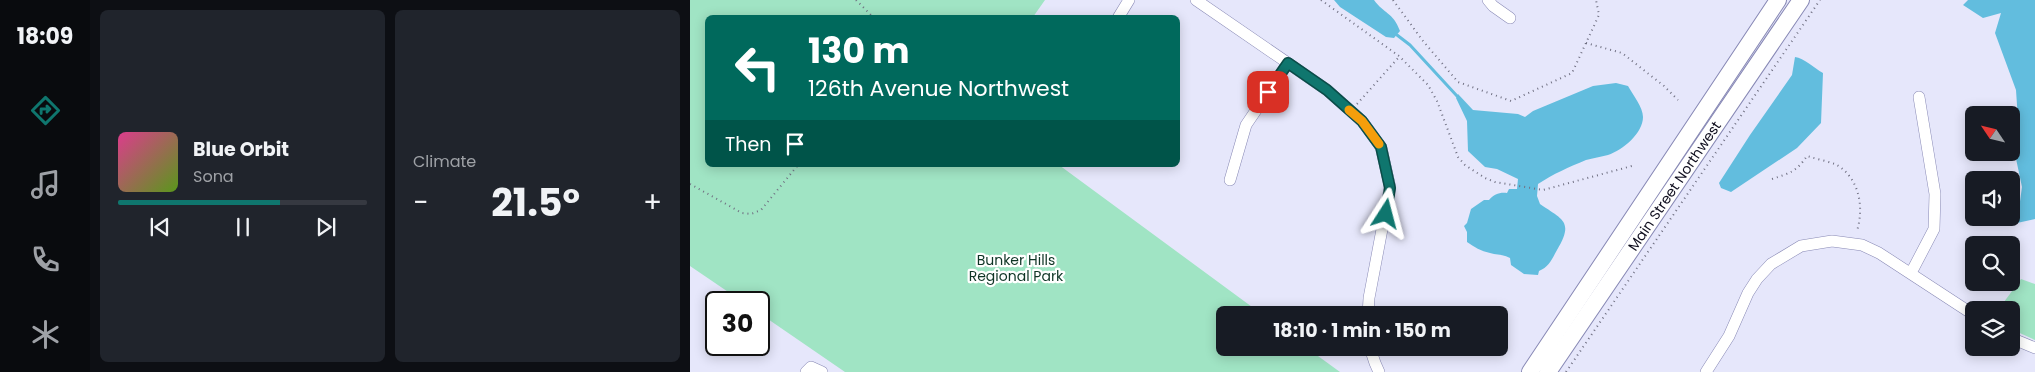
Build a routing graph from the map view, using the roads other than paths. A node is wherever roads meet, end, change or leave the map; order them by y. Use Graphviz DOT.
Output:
graph roads {
  1 [pos="1129,0"];
  2 [pos="1196,0"];
  3 [pos="1488,0"];
  4 [pos="1778,0"];
  5 [pos="1801,0"];
  6 [pos="1120,15"];
  7 [pos="1510,18"];
  8 [pos="1288,63"];
  9 [pos="1919,97"];
  10 [pos="1230,180"];
  11 [pos="1911,273"];
  12 [pos="1369,306"];
  13 [pos="1965,309"];
  14 [pos="2020,342"];
  15 [pos="2035,348"];
  16 [pos="1373,356"];
  17 [pos="1380,372"];
  18 [pos="1530,372"];
  19 [pos="1548,372"];
  20 [pos="1706,372"];
  1 -- 6 [label="street"];
  2 -- 8 [label="street"];
  3 -- 7 [label="street"];
  4 -- 18 [label="main road, Main Street Northwest"];
  5 -- 19 [label="main road, Main Street Northwest"];
  8 -- 10 [label="street"];
  8 -- 12 [label="street"];
  9 -- 11 [label="street"];
  11 -- 13 [label="street"];
  11 -- 20 [label="street"];
  14 -- 15 [label="street"];
  16 -- 17 [label="street"];
}
